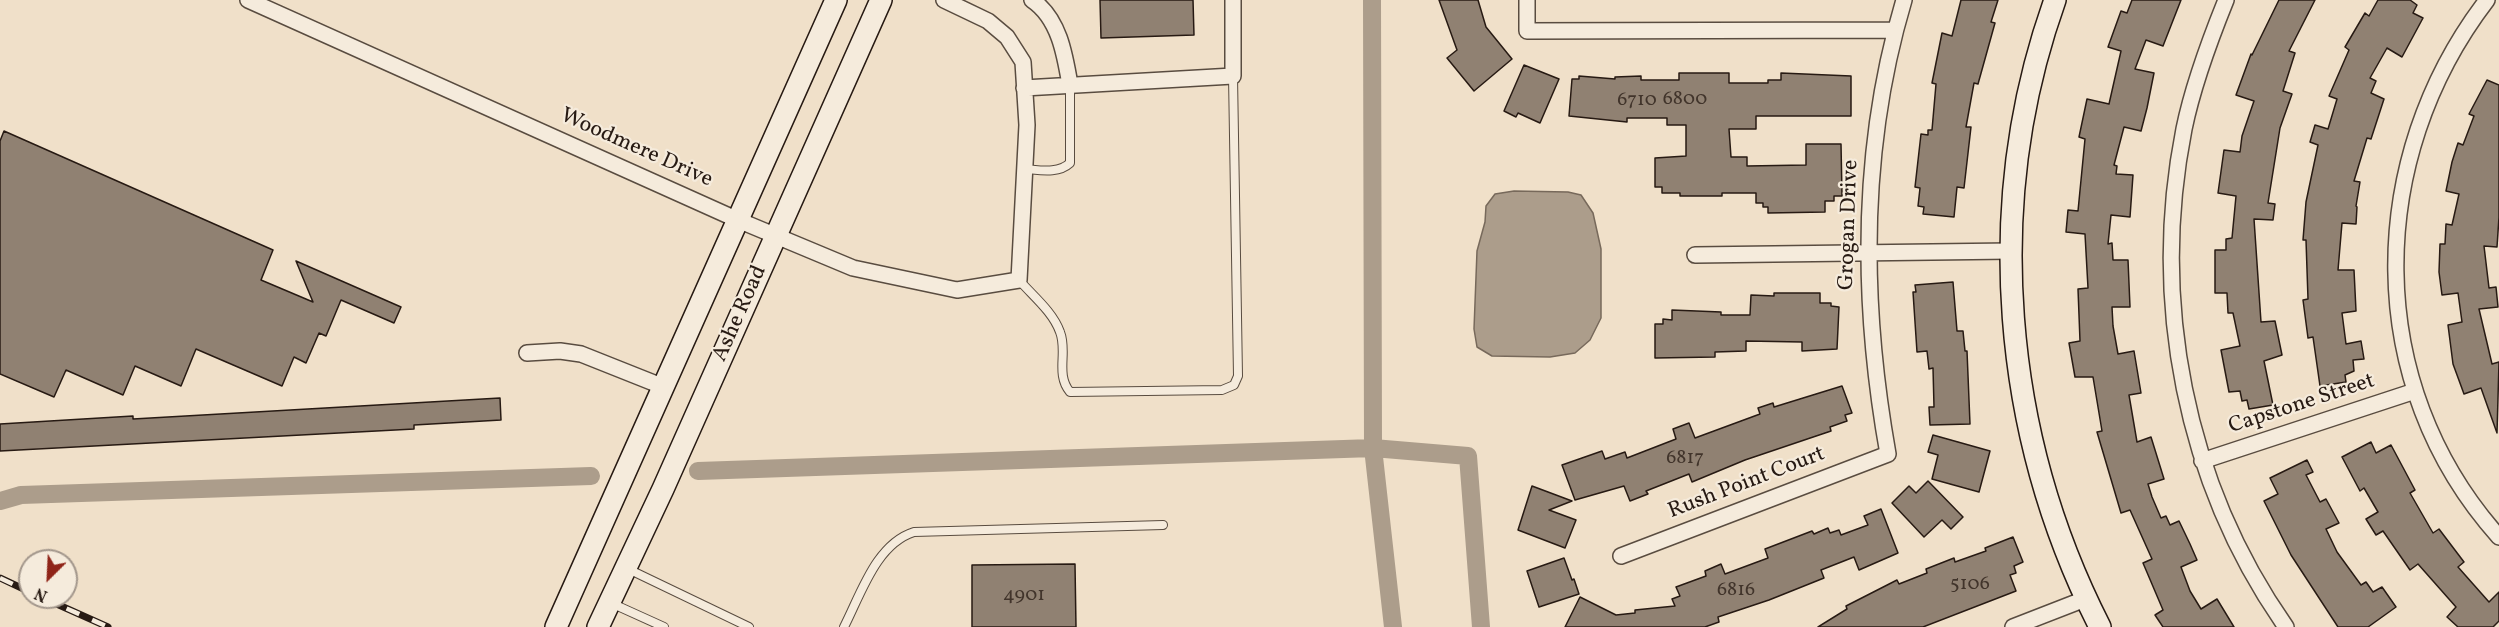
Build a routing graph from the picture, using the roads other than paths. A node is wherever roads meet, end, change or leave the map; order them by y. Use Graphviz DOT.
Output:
graph roads {
  1 [pos="248,0"];
  2 [pos="836,0"];
  3 [pos="881,0"];
  4 [pos="944,0"];
  5 [pos="1032,0"];
  6 [pos="1233,0"];
  7 [pos="1527,0"];
  8 [pos="1904,0"];
  9 [pos="2055,0"];
  10 [pos="2226,0"];
  11 [pos="2487,0"];
  12 [pos="1895,30"];
  13 [pos="1233,75"];
  14 [pos="1070,85"];
  15 [pos="1024,88"];
  16 [pos="1025,169"];
  17 [pos="738,220"];
  18 [pos="776,236"];
  19 [pos="2011,251"];
  20 [pos="1868,253"];
  21 [pos="1695,255"];
  22 [pos="1019,280"];
  23 [pos="527,353"];
  24 [pos="664,387"];
  25 [pos="2415,392"];
  26 [pos="1888,454"];
  27 [pos="2202,461"];
  28 [pos="1163,525"];
  29 [pos="2499,537"];
  30 [pos="1621,556"];
  31 [pos="626,568"];
  32 [pos="2085,599"];
  33 [pos="610,602"];
  34 [pos="556,627"];
  35 [pos="598,627"];
  36 [pos="664,627"];
  37 [pos="749,627"];
  38 [pos="844,627"];
  39 [pos="2013,627"];
  40 [pos="2100,627"];
  41 [pos="2286,627"];
  1 -- 17 [label="street, Woodmere Drive"];
  2 -- 17 [label="street, Ashe Road"];
  3 -- 18 [label="street, Ashe Road"];
  4 -- 15 [label="street"];
  5 -- 14 [label="street"];
  6 -- 13 [label="street"];
  7 -- 12 [label="street"];
  8 -- 12 [label="street, Grogan Drive"];
  9 -- 19 [label="street"];
  10 -- 27 [label="street"];
  11 -- 25 [label="street"];
  12 -- 20 [label="street, Grogan Drive"];
  13 -- 14 [label="street"];
  13 -- 22 [label="lane"];
  14 -- 15 [label="street"];
  14 -- 16 [label="lane"];
  15 -- 16 [label="street"];
  16 -- 22 [label="street"];
  17 -- 18 [label="street, Woodmere Drive"];
  17 -- 24 [label="street, Ashe Road"];
  18 -- 22 [label="street, Woodmere Drive"];
  18 -- 31 [label="street, Ashe Road"];
  19 -- 20 [label="street"];
  19 -- 32 [label="street"];
  20 -- 21 [label="street"];
  20 -- 26 [label="street, Grogan Drive"];
  23 -- 24 [label="street"];
  24 -- 34 [label="street, Ashe Road"];
  25 -- 27 [label="street, Capstone Street"];
  25 -- 29 [label="street"];
  26 -- 30 [label="street, Rush Point Court"];
  27 -- 41 [label="street"];
  28 -- 38 [label="lane"];
  31 -- 33 [label="street, Ashe Road"];
  31 -- 37 [label="lane"];
  32 -- 39 [label="street"];
  32 -- 40 [label="street"];
  33 -- 35 [label="street, Ashe Road"];
  33 -- 36 [label="lane"];
}
